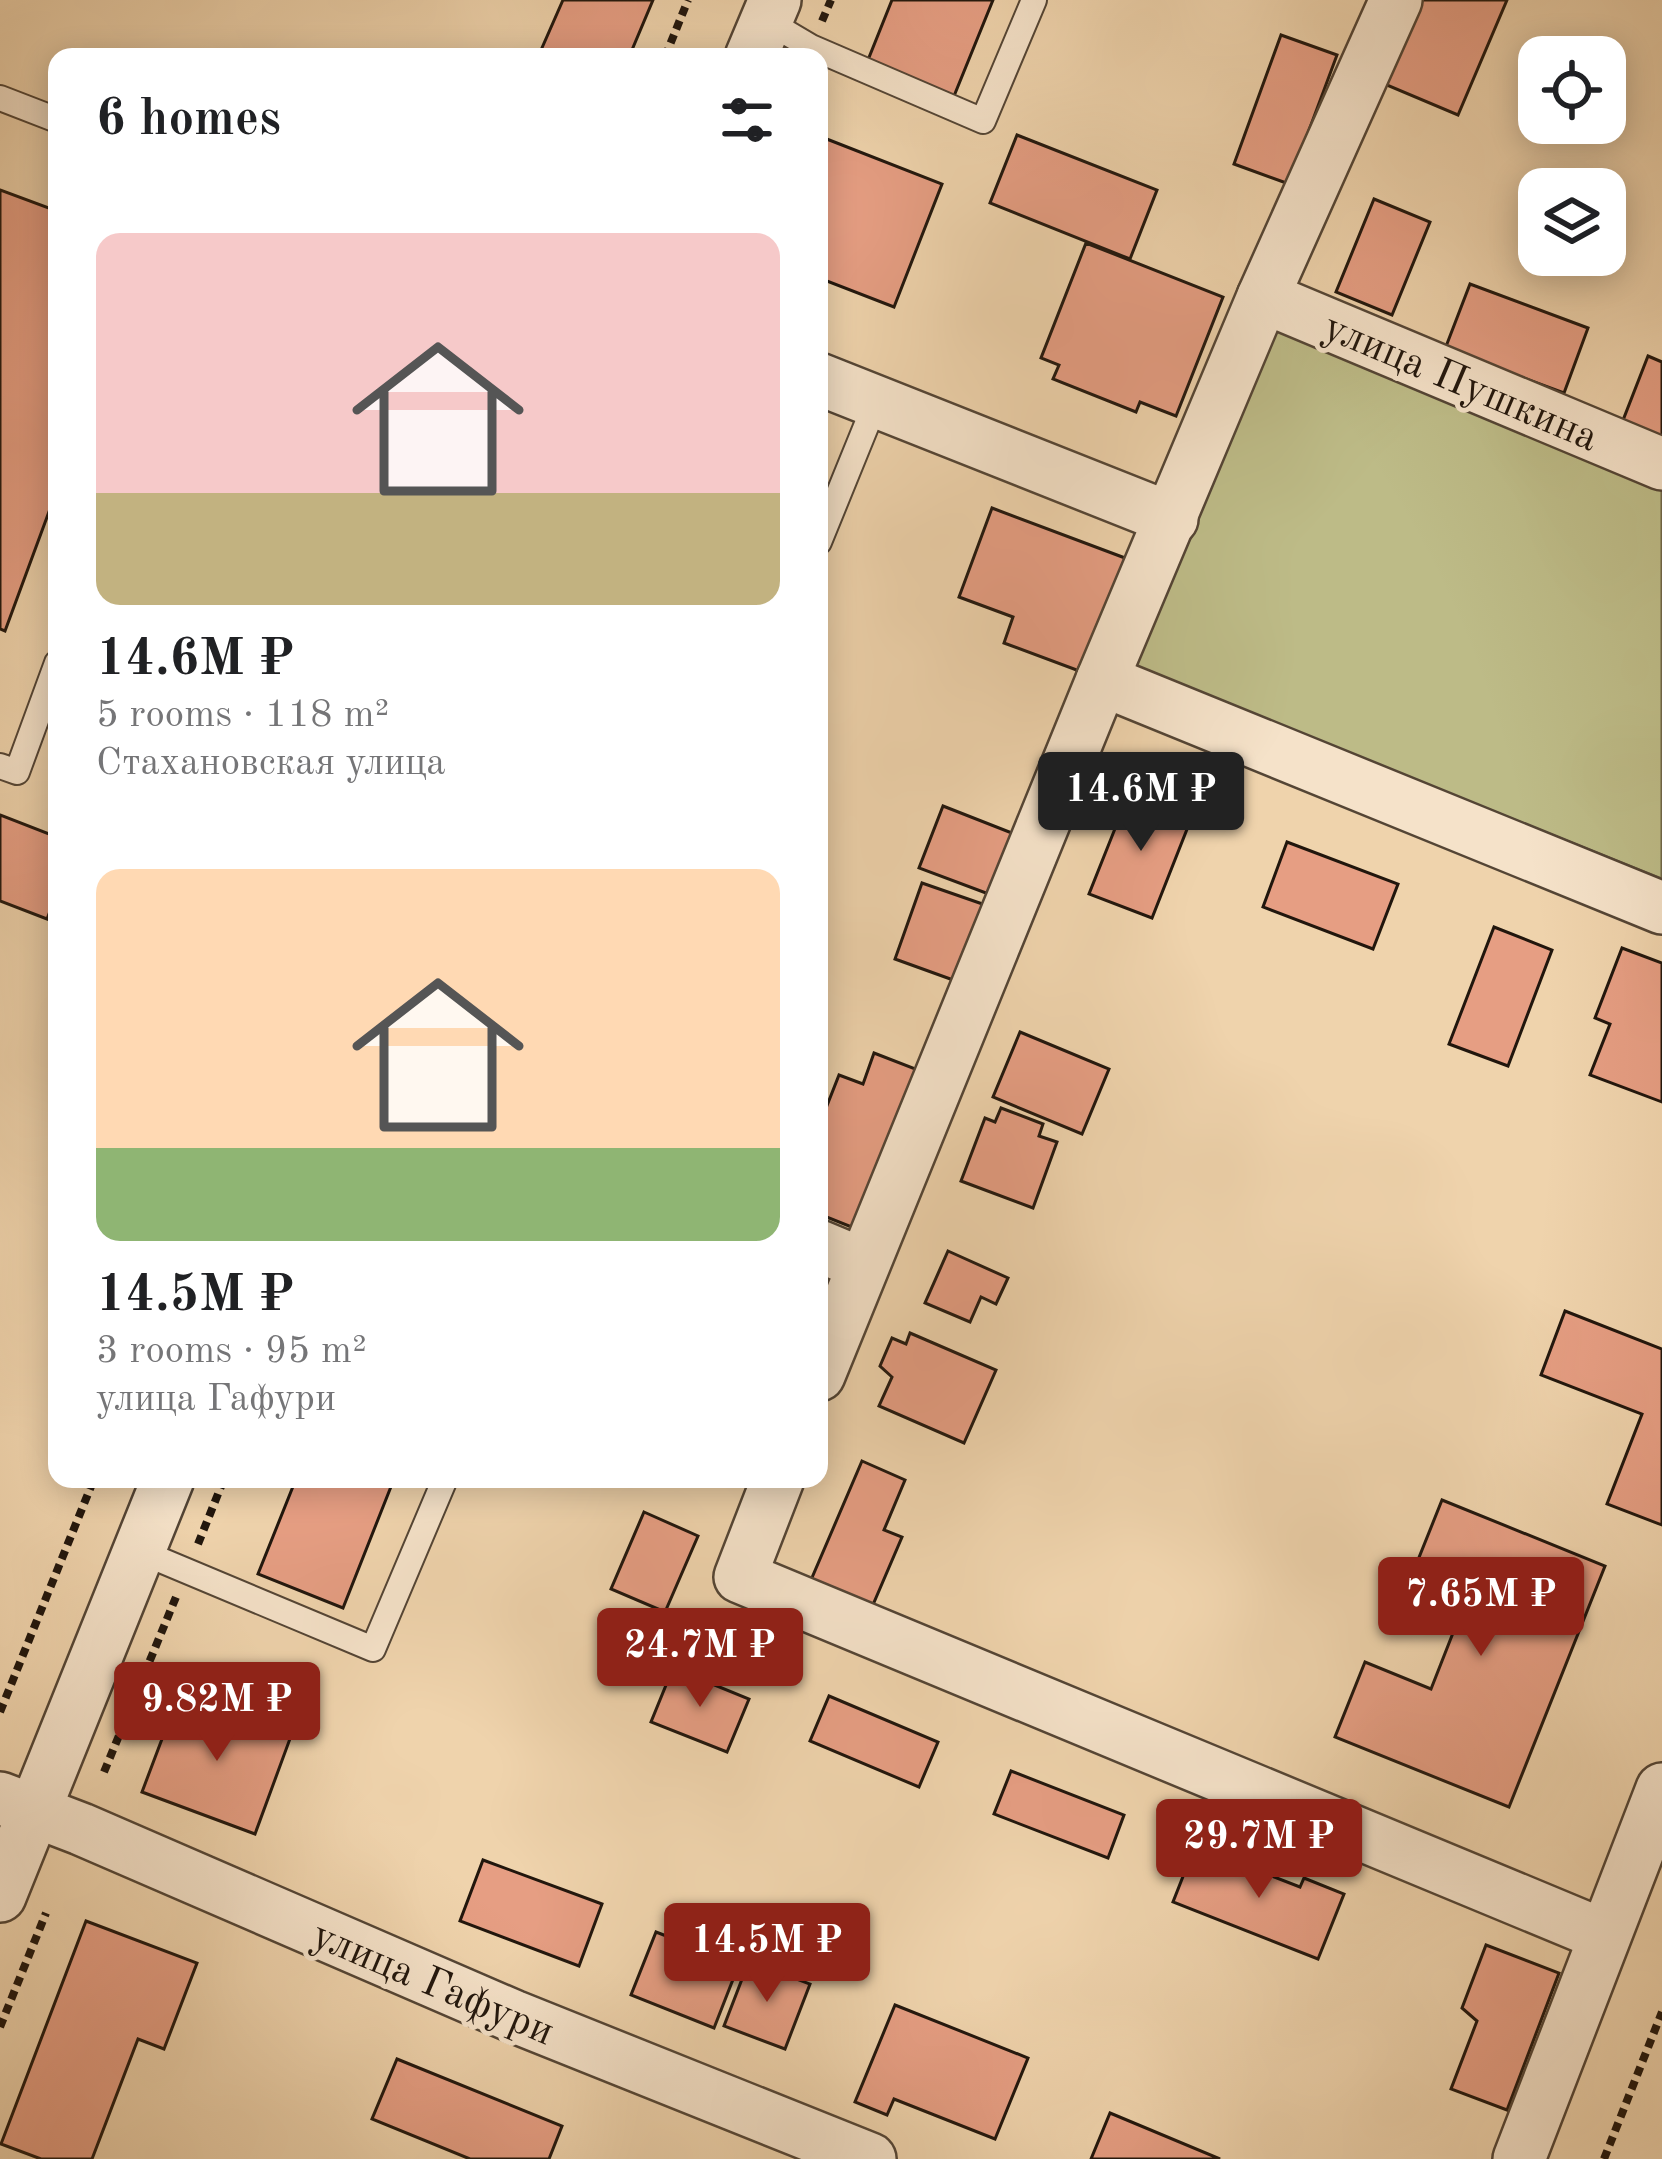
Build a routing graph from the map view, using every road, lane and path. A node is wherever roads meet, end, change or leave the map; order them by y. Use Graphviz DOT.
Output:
graph roads {
  1 [pos="688,0"];
  2 [pos="1034,0"];
  3 [pos="1396,0"];
  4 [pos="764,26"];
  5 [pos="669,48"];
  6 [pos="814,48"];
  7 [pos="828,54"];
  8 [pos="0,98"];
  9 [pos="48,117"];
  10 [pos="1263,297"];
  11 [pos="828,383"];
  12 [pos="876,402"];
  13 [pos="1662,464"];
  14 [pos="1172,519"];
  15 [pos="828,520"];
  16 [pos="1102,680"];
  17 [pos="48,688"];
  18 [pos="0,766"];
  19 [pos="1662,908"];
  20 [pos="841,1255"];
  21 [pos="828,1326"];
  22 [pos="90,1488"];
  23 [pos="165,1488"];
  24 [pos="220,1488"];
  25 [pos="442,1488"];
  26 [pos="775,1488"];
  27 [pos="140,1551"];
  28 [pos="186,1572"];
  29 [pos="0,1712"];
  30 [pos="1662,1789"];
  31 [pos="39,1813"];
  32 [pos="54,1895"];
  33 [pos="0,1896"];
  34 [pos="1603,1935"];
  35 [pos="1662,2012"];
  36 [pos="0,2027"];
  37 [pos="870,2159"];
  38 [pos="1520,2159"];
  39 [pos="1604,2159"];
  1 -- 5 [label="path"];
  2 -- 7 [label="lane"];
  3 -- 10 [label="street"];
  4 -- 6 [label="lane"];
  8 -- 9 [label="lane"];
  10 -- 13 [label="street, улица Пушкина"];
  10 -- 14 [label="street"];
  11 -- 12 [label="street"];
  12 -- 14 [label="street"];
  12 -- 15 [label="lane"];
  14 -- 16 [label="street"];
  16 -- 19 [label="street"];
  16 -- 20 [label="street"];
  17 -- 18 [label="lane"];
  20 -- 21 [label="street"];
  22 -- 29 [label="path"];
  23 -- 27 [label="street"];
  24 -- 28 [label="path"];
  25 -- 28 [label="lane"];
  26 -- 34 [label="street"];
  27 -- 28 [label="lane"];
  27 -- 31 [label="street"];
  28 -- 31 [label="path"];
  30 -- 34 [label="street"];
  31 -- 33 [label="street"];
  31 -- 37 [label="street, улица Гафури"];
  32 -- 36 [label="path"];
  34 -- 38 [label="street"];
  35 -- 39 [label="path"];
}
